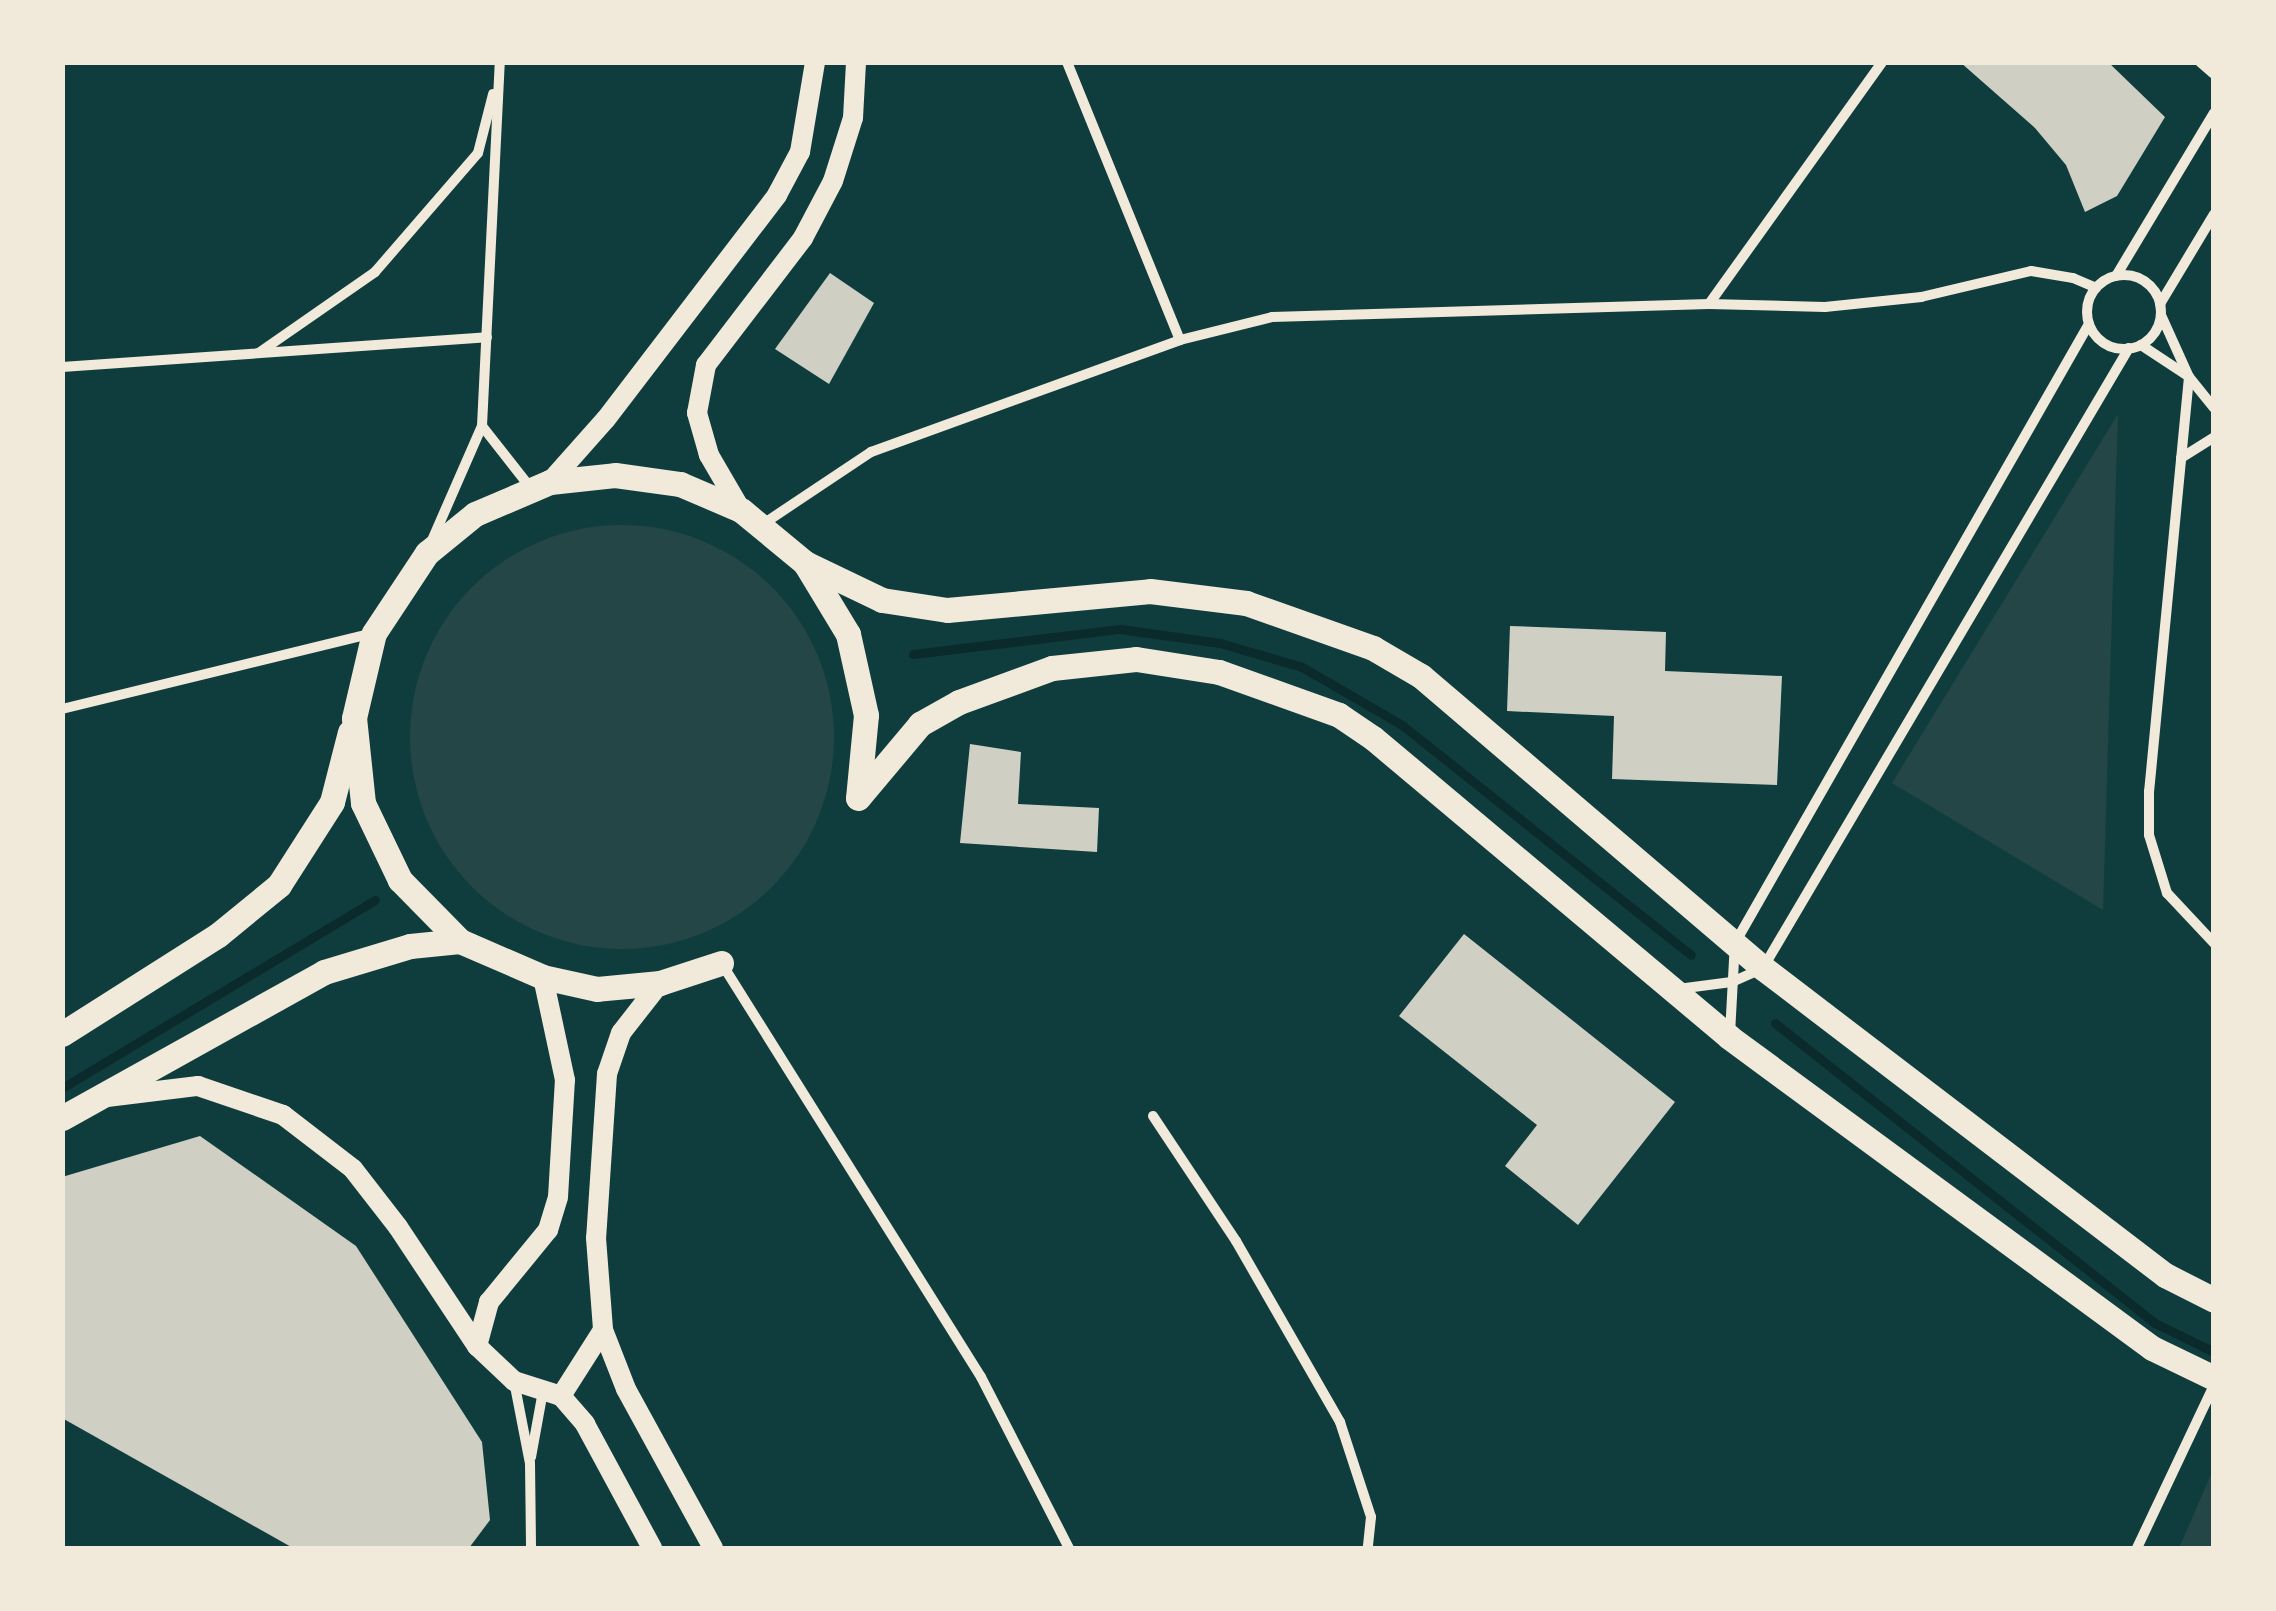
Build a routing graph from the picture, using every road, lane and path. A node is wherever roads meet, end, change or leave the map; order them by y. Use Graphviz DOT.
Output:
graph roads {
  1 [pos="814,62"];
  2 [pos="856,62"];
  3 [pos="1067,62"];
  4 [pos="1882,62"];
  5 [pos="2200,62"];
  6 [pos="499,65"];
  7 [pos="2214,74"];
  8 [pos="2214,113"];
  9 [pos="2214,214"];
  10 [pos="2116,276"];
  11 [pos="2096,288"];
  12 [pos="1710,304"];
  13 [pos="2161,310"];
  14 [pos="2089,324"];
  15 [pos="487,337"];
  16 [pos="1180,340"];
  17 [pos="2141,345"];
  18 [pos="2129,348"];
  19 [pos="260,353"];
  20 [pos="62,367"];
  21 [pos="2189,377"];
  22 [pos="2214,408"];
  23 [pos="482,426"];
  24 [pos="2214,436"];
  25 [pos="2181,458"];
  26 [pos="540,485"];
  27 [pos="752,517"];
  28 [pos="427,553"];
  29 [pos="805,564"];
  30 [pos="374,633"];
  31 [pos="62,709"];
  32 [pos="354,718"];
  33 [pos="460,941"];
  34 [pos="1734,942"];
  35 [pos="2214,944"];
  36 [pos="721,963"];
  37 [pos="1763,968"];
  38 [pos="542,977"];
  39 [pos="1732,982"];
  40 [pos="660,984"];
  41 [pos="1672,990"];
  42 [pos="62,1034"];
  43 [pos="1730,1037"];
  44 [pos="106,1097"];
  45 [pos="1153,1116"];
  46 [pos="62,1118"];
  47 [pos="2214,1300"];
  48 [pos="604,1330"];
  49 [pos="477,1346"];
  50 [pos="514,1380"];
  51 [pos="2214,1382"];
  52 [pos="552,1393"];
  53 [pos="530,1463"];
  54 [pos="531,1548"];
  55 [pos="652,1548"];
  56 [pos="713,1548"];
  57 [pos="1069,1548"];
  58 [pos="1368,1548"];
  59 [pos="2136,1548"];
  1 -- 26 [label="main road"];
  2 -- 27 [label="main road"];
  3 -- 16 [label="street"];
  4 -- 12 [label="street"];
  5 -- 7 [label="street"];
  6 -- 15 [label="street"];
  6 -- 19 [label="street"];
  8 -- 10 [label="street"];
  9 -- 13 [label="street"];
  10 -- 11 [label="street"];
  10 -- 13 [label="street"];
  11 -- 12 [label="street"];
  11 -- 14 [label="street"];
  12 -- 16 [label="street"];
  13 -- 17 [label="street"];
  13 -- 21 [label="street"];
  14 -- 18 [label="street"];
  14 -- 34 [label="street"];
  15 -- 19 [label="street"];
  15 -- 23 [label="street"];
  16 -- 27 [label="street"];
  17 -- 18 [label="street"];
  17 -- 21 [label="street"];
  18 -- 37 [label="street"];
  19 -- 20 [label="street"];
  21 -- 22 [label="street"];
  21 -- 25 [label="street"];
  23 -- 26 [label="street"];
  23 -- 28 [label="street"];
  24 -- 25 [label="street"];
  25 -- 35 [label="street"];
  26 -- 27 [label="main road"];
  26 -- 28 [label="main road"];
  27 -- 29 [label="main road"];
  28 -- 30 [label="main road"];
  29 -- 34 [label="main road"];
  29 -- 41 [label="main road"];
  30 -- 31 [label="street"];
  30 -- 32 [label="main road"];
  32 -- 33 [label="main road"];
  32 -- 42 [label="main road"];
  33 -- 38 [label="main road"];
  33 -- 44 [label="main road"];
  34 -- 37 [label="main road"];
  34 -- 39 [label="street"];
  36 -- 40 [label="main road"];
  36 -- 57 [label="street"];
  37 -- 39 [label="street"];
  37 -- 47 [label="main road"];
  38 -- 40 [label="main road"];
  38 -- 49 [label="main road"];
  39 -- 41 [label="street"];
  39 -- 43 [label="street"];
  40 -- 48 [label="main road"];
  41 -- 43 [label="main road"];
  43 -- 51 [label="main road"];
  44 -- 46 [label="main road"];
  44 -- 49 [label="main road"];
  45 -- 58 [label="street"];
  48 -- 52 [label="main road"];
  48 -- 56 [label="main road"];
  49 -- 50 [label="main road"];
  50 -- 52 [label="main road"];
  50 -- 53 [label="street"];
  51 -- 59 [label="street"];
  52 -- 53 [label="street"];
  52 -- 55 [label="main road"];
  53 -- 54 [label="street"];
}
